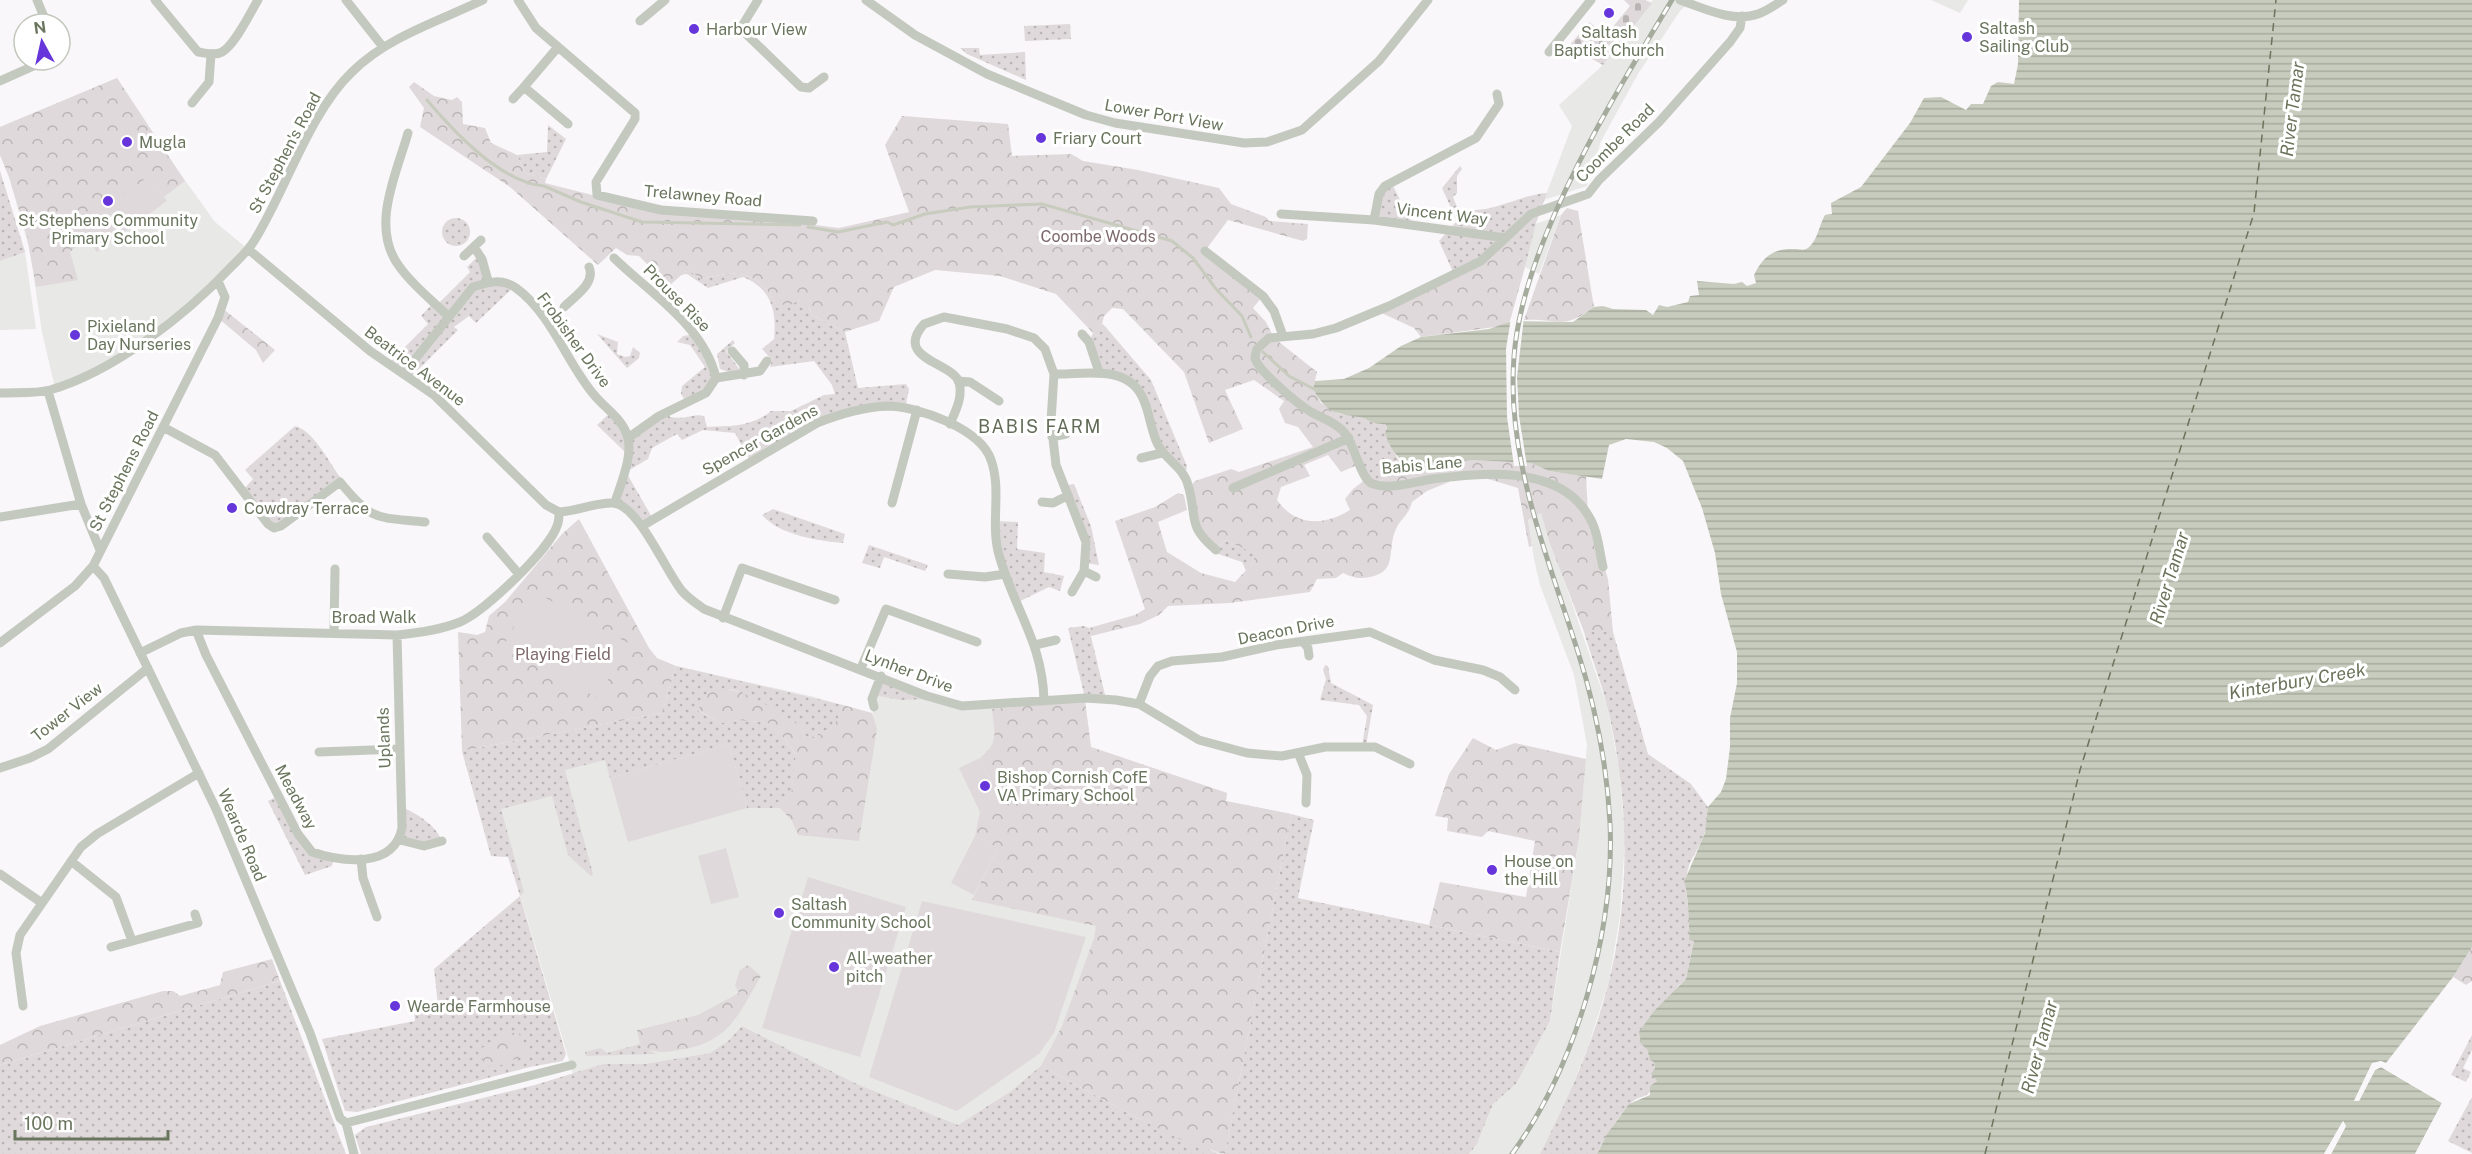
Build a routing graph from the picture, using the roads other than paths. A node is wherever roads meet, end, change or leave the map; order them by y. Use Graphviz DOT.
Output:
graph roads {
  1 [pos="155,0"];
  2 [pos="258,0"];
  3 [pos="346,0"];
  4 [pos="483,0"];
  5 [pos="518,0"];
  6 [pos="664,0"];
  7 [pos="758,0"];
  8 [pos="866,0"];
  9 [pos="1428,0"];
  10 [pos="1591,0"];
  11 [pos="1680,0"];
  12 [pos="1783,0"];
  13 [pos="1742,16"];
  14 [pos="640,21"];
  15 [pos="383,47"];
  16 [pos="558,47"];
  17 [pos="1549,52"];
  18 [pos="211,54"];
  19 [pos="20,72"];
  20 [pos="825,77"];
  21 [pos="0,81"];
  22 [pos="524,87"];
  23 [pos="1497,94"];
  24 [pos="513,99"];
  25 [pos="192,103"];
  26 [pos="568,124"];
  27 [pos="408,133"];
  28 [pos="1311,206"];
  29 [pos="1281,214"];
  30 [pos="1314,217"];
  31 [pos="1374,220"];
  32 [pos="807,223"];
  33 [pos="1506,238"];
  34 [pos="248,249"];
  35 [pos="1204,251"];
  36 [pos="464,256"];
  37 [pos="614,258"];
  38 [pos="589,267"];
  39 [pos="218,281"];
  40 [pos="488,281"];
  41 [pos="564,307"];
  42 [pos="448,316"];
  43 [pos="1082,334"];
  44 [pos="1283,336"];
  45 [pos="732,351"];
  46 [pos="767,361"];
  47 [pos="1099,372"];
  48 [pos="404,373"];
  49 [pos="1054,374"];
  50 [pos="744,375"];
  51 [pos="716,378"];
  52 [pos="958,381"];
  53 [pos="48,390"];
  54 [pos="0,393"];
  55 [pos="999,401"];
  56 [pos="917,410"];
  57 [pos="950,424"];
  58 [pos="164,427"];
  59 [pos="1066,434"];
  60 [pos="1052,437"];
  61 [pos="628,438"];
  62 [pos="1349,438"];
  63 [pos="1162,453"];
  64 [pos="1141,458"];
  65 [pos="1233,488"];
  66 [pos="1067,496"];
  67 [pos="615,502"];
  68 [pos="1042,502"];
  69 [pos="892,503"];
  70 [pos="81,504"];
  71 [pos="559,512"];
  72 [pos="0,517"];
  73 [pos="425,522"];
  74 [pos="642,526"];
  75 [pos="487,537"];
  76 [pos="100,550"];
  77 [pos="1216,550"];
  78 [pos="93,566"];
  79 [pos="1603,567"];
  80 [pos="335,569"];
  81 [pos="1084,571"];
  82 [pos="518,573"];
  83 [pos="948,574"];
  84 [pos="1005,574"];
  85 [pos="1096,577"];
  86 [pos="1072,592"];
  87 [pos="836,600"];
  88 [pos="723,618"];
  89 [pos="196,630"];
  90 [pos="334,633"];
  91 [pos="398,635"];
  92 [pos="1056,640"];
  93 [pos="977,642"];
  94 [pos="0,643"];
  95 [pos="1304,643"];
  96 [pos="1035,645"];
  97 [pos="140,653"];
  98 [pos="1309,656"];
  99 [pos="148,669"];
  100 [pos="861,669"];
  101 [pos="881,676"];
  102 [pos="1515,690"];
  103 [pos="1044,702"];
  104 [pos="1139,704"];
  105 [pos="874,707"];
  106 [pos="399,749"];
  107 [pos="319,752"];
  108 [pos="1299,755"];
  109 [pos="1410,764"];
  110 [pos="0,768"];
  111 [pos="199,773"];
  112 [pos="1306,803"];
  113 [pos="400,840"];
  114 [pos="442,841"];
  115 [pos="361,860"];
  116 [pos="71,861"];
  117 [pos="1,870"];
  118 [pos="42,903"];
  119 [pos="195,914"];
  120 [pos="377,917"];
  121 [pos="132,941"];
  122 [pos="111,947"];
  123 [pos="23,1006"];
  124 [pos="572,1065"];
  125 [pos="346,1123"];
  126 [pos="354,1154"];
  1 -- 18 [label="street"];
  2 -- 18 [label="street"];
  3 -- 15 [label="street"];
  4 -- 15 [label="street, St Stephen's Road"];
  5 -- 16 [label="street, Trelawney Road"];
  6 -- 14 [label="street"];
  7 -- 20 [label="street"];
  8 -- 9 [label="street, Lower Port View"];
  10 -- 17 [label="street"];
  11 -- 13 [label="street"];
  12 -- 13 [label="street"];
  13 -- 33 [label="street, Coombe Road"];
  15 -- 34 [label="street, St Stephen's Road"];
  16 -- 22 [label="street"];
  16 -- 32 [label="street, Trelawney Road"];
  18 -- 25 [label="street"];
  19 -- 21 [label="street"];
  22 -- 24 [label="street"];
  22 -- 26 [label="street"];
  23 -- 31 [label="street, Vincent Way"];
  27 -- 42 [label="street"];
  28 -- 30 [label="street"];
  29 -- 30 [label="street, Vincent Way"];
  30 -- 31 [label="street, Vincent Way"];
  31 -- 33 [label="street, Vincent Way"];
  33 -- 44 [label="street, Coombe Road"];
  34 -- 39 [label="street, St Stephen's Road"];
  34 -- 48 [label="street, Beatrice Avenue"];
  35 -- 44 [label="street"];
  36 -- 40 [label="street"];
  37 -- 51 [label="street, Prouse Rise"];
  38 -- 41 [label="street"];
  39 -- 53 [label="street, St Stephen's Road"];
  39 -- 58 [label="street, St Stephens Road"];
  40 -- 42 [label="street"];
  40 -- 61 [label="street, Frobisher Drive"];
  42 -- 48 [label="street"];
  43 -- 47 [label="street"];
  44 -- 62 [label="street"];
  45 -- 50 [label="street"];
  46 -- 50 [label="street"];
  47 -- 49 [label="street"];
  47 -- 63 [label="street"];
  48 -- 71 [label="street, Beatrice Avenue"];
  49 -- 52 [label="street"];
  49 -- 60 [label="street"];
  50 -- 51 [label="street"];
  51 -- 61 [label="street"];
  52 -- 55 [label="street"];
  52 -- 57 [label="street"];
  53 -- 54 [label="street, St Stephen's Road"];
  53 -- 70 [label="street"];
  56 -- 57 [label="street, Spencer Gardens"];
  56 -- 69 [label="street"];
  56 -- 74 [label="street, Spencer Gardens"];
  57 -- 84 [label="street, Spencer Gardens"];
  58 -- 73 [label="street"];
  58 -- 76 [label="street, St Stephens Road"];
  59 -- 60 [label="street"];
  60 -- 66 [label="street"];
  61 -- 67 [label="street"];
  62 -- 65 [label="street"];
  62 -- 79 [label="street, Babis Lane"];
  63 -- 64 [label="street"];
  63 -- 77 [label="street"];
  66 -- 68 [label="street"];
  66 -- 81 [label="street"];
  67 -- 71 [label="street"];
  67 -- 74 [label="street, Lynher Drive"];
  70 -- 72 [label="street"];
  70 -- 76 [label="street"];
  71 -- 82 [label="street, Broad Walk"];
  74 -- 88 [label="street, Lynher Drive"];
  75 -- 82 [label="street"];
  76 -- 78 [label="street, St Stephens Road"];
  78 -- 94 [label="street, St Stephens Road"];
  78 -- 97 [label="street, Wearde Road"];
  80 -- 90 [label="street"];
  81 -- 85 [label="street"];
  81 -- 86 [label="street"];
  82 -- 91 [label="street, Broad Walk"];
  83 -- 84 [label="street"];
  84 -- 96 [label="street, Spencer Gardens"];
  87 -- 88 [label="street"];
  88 -- 100 [label="street, Lynher Drive"];
  89 -- 90 [label="street, Broad Walk"];
  89 -- 97 [label="street, Broad Walk"];
  89 -- 115 [label="street, Meadway"];
  90 -- 91 [label="street, Broad Walk"];
  91 -- 106 [label="street, Uplands"];
  92 -- 96 [label="street"];
  93 -- 100 [label="street"];
  95 -- 98 [label="street"];
  95 -- 102 [label="street, Deacon Drive"];
  95 -- 104 [label="street, Deacon Drive"];
  96 -- 103 [label="street, Spencer Gardens"];
  97 -- 99 [label="street, Wearde Road"];
  99 -- 110 [label="street, Tower View"];
  99 -- 111 [label="street, Wearde Road"];
  100 -- 101 [label="street, Lynher Drive"];
  101 -- 103 [label="street, Lynher Drive"];
  101 -- 105 [label="street"];
  103 -- 104 [label="street, Lynher Drive"];
  104 -- 108 [label="street, Lynher Drive"];
  106 -- 107 [label="street"];
  106 -- 113 [label="street, Uplands"];
  108 -- 109 [label="street, Lynher Drive"];
  108 -- 112 [label="street"];
  111 -- 116 [label="street"];
  111 -- 125 [label="street, Wearde Road"];
  113 -- 114 [label="street"];
  113 -- 115 [label="street, Meadway"];
  115 -- 120 [label="street"];
  116 -- 118 [label="street"];
  116 -- 121 [label="street"];
  117 -- 118 [label="street"];
  118 -- 123 [label="street"];
  119 -- 121 [label="street"];
  121 -- 122 [label="street"];
  124 -- 125 [label="street"];
  125 -- 126 [label="street, Wearde Road"];
}
